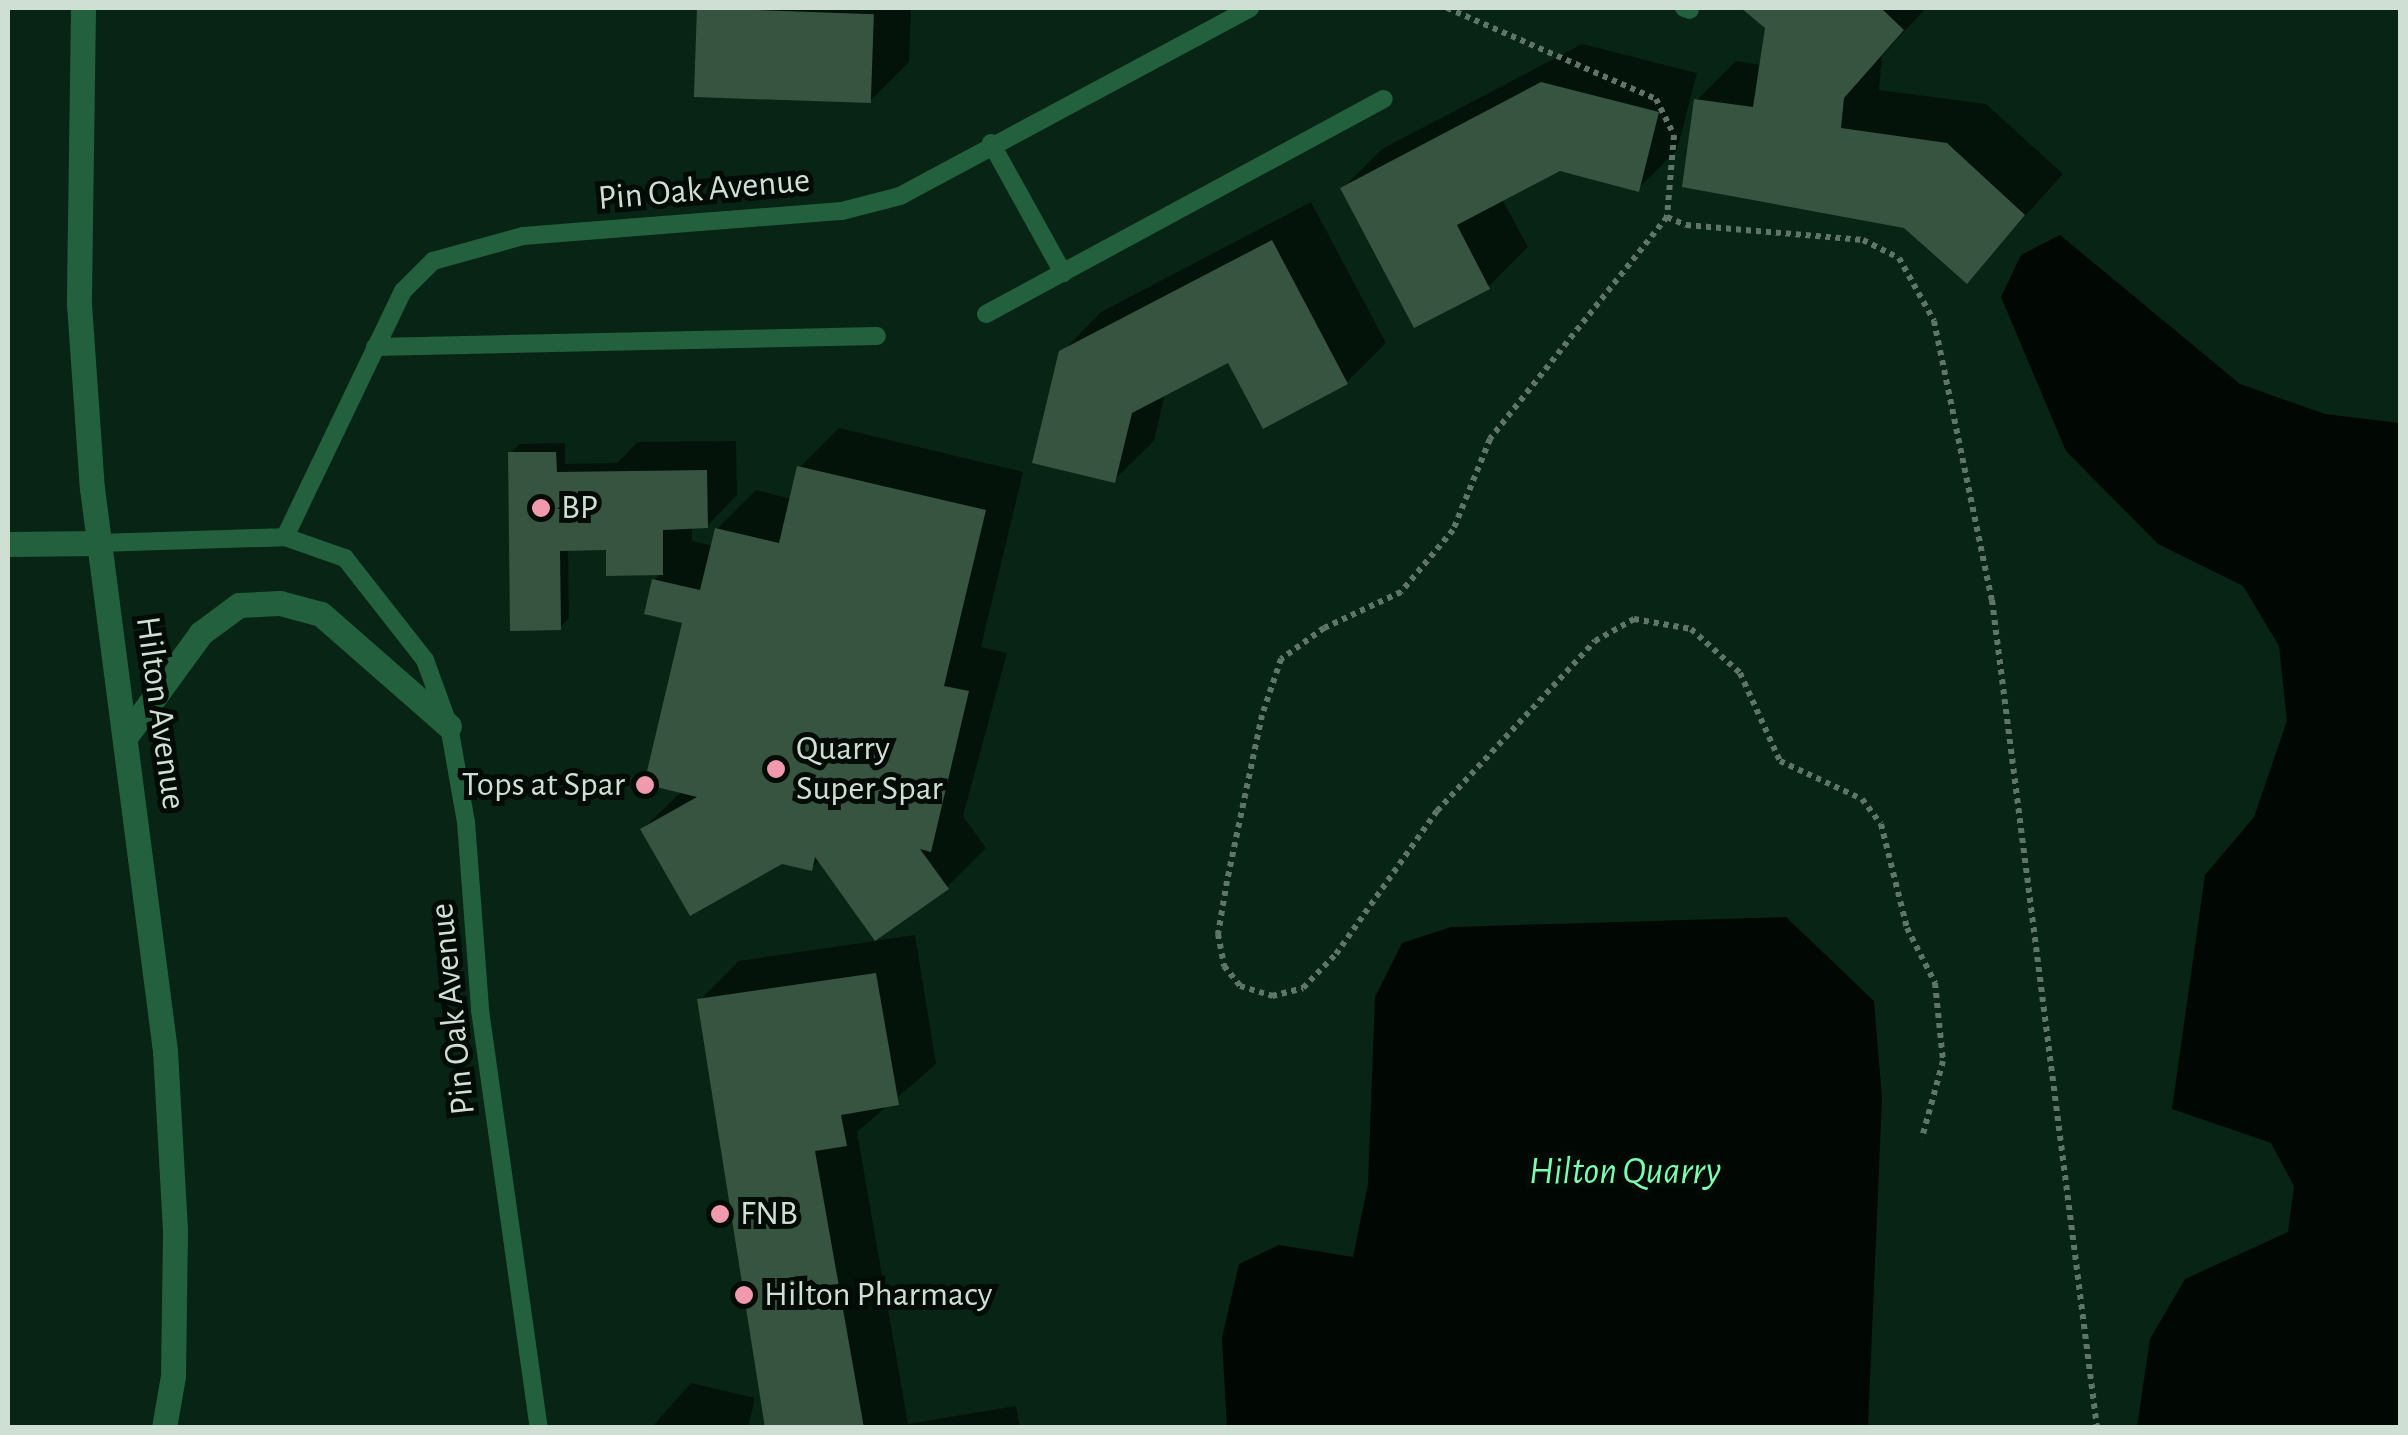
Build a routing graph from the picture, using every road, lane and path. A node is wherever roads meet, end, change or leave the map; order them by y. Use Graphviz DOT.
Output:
graph roads {
  1 [pos="83,8"];
  2 [pos="1250,8"];
  3 [pos="1447,8"];
  4 [pos="1384,99"];
  5 [pos="991,142"];
  6 [pos="1667,217"];
  7 [pos="1063,273"];
  8 [pos="986,314"];
  9 [pos="878,336"];
  10 [pos="376,347"];
  11 [pos="285,537"];
  12 [pos="98,543"];
  13 [pos="8,544"];
  14 [pos="449,726"];
  15 [pos="128,732"];
  16 [pos="1922,1138"];
  17 [pos="164,1428"];
  18 [pos="540,1428"];
  19 [pos="2097,1428"];
  1 -- 12 [label="street, Hilton Avenue"];
  2 -- 5 [label="lane, Pin Oak Avenue"];
  3 -- 6 [label="path"];
  4 -- 7 [label="lane"];
  5 -- 7 [label="lane"];
  5 -- 10 [label="lane, Pin Oak Avenue"];
  6 -- 16 [label="path"];
  6 -- 19 [label="path"];
  7 -- 8 [label="lane"];
  9 -- 10 [label="lane"];
  10 -- 11 [label="lane, Pin Oak Avenue"];
  11 -- 12 [label="lane, Pin Oak Avenue"];
  11 -- 14 [label="lane, Pin Oak Avenue"];
  12 -- 13 [label="street"];
  12 -- 15 [label="street, Hilton Avenue"];
  14 -- 15 [label="street"];
  14 -- 18 [label="lane, Pin Oak Avenue"];
  15 -- 17 [label="street, Hilton Avenue"];
}
